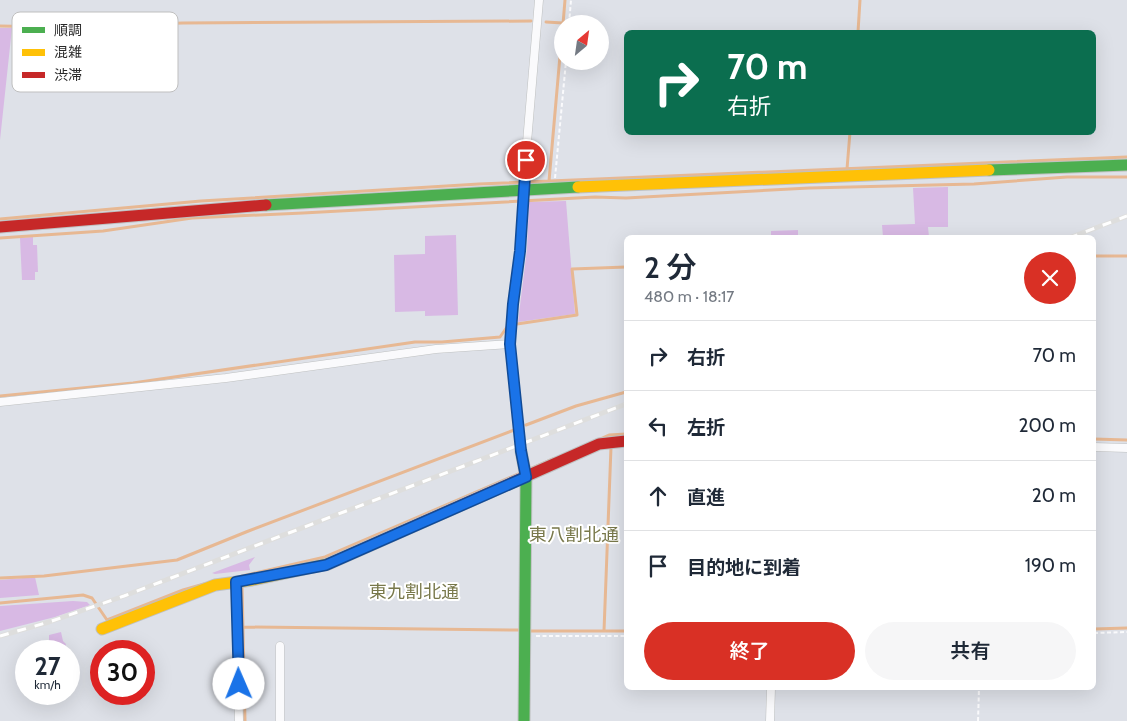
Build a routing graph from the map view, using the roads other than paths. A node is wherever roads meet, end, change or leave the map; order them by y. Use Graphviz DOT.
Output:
graph roads {
  1 [pos="539,0"];
  2 [pos="1127,165"];
  3 [pos="524,190"];
  4 [pos="0,227"];
  5 [pos="510,344"];
  6 [pos="0,402"];
  7 [pos="624,441"];
  8 [pos="1096,447"];
  9 [pos="520,448"];
  10 [pos="1127,448"];
  11 [pos="525,473"];
  12 [pos="240,582"];
  13 [pos="102,629"];
  14 [pos="280,646"];
  15 [pos="771,690"];
  16 [pos="239,721"];
  17 [pos="280,721"];
  18 [pos="524,721"];
  19 [pos="770,721"];
  1 -- 3 [label="street"];
  2 -- 3 [label="street"];
  3 -- 4 [label="street"];
  3 -- 5 [label="street"];
  5 -- 6 [label="street"];
  5 -- 9 [label="street"];
  7 -- 11 [label="street"];
  8 -- 10 [label="street"];
  9 -- 11 [label="street"];
  11 -- 12 [label="street"];
  11 -- 18 [label="street"];
  12 -- 13 [label="street"];
  12 -- 16 [label="street"];
  14 -- 17 [label="street"];
  15 -- 19 [label="street"];
}
